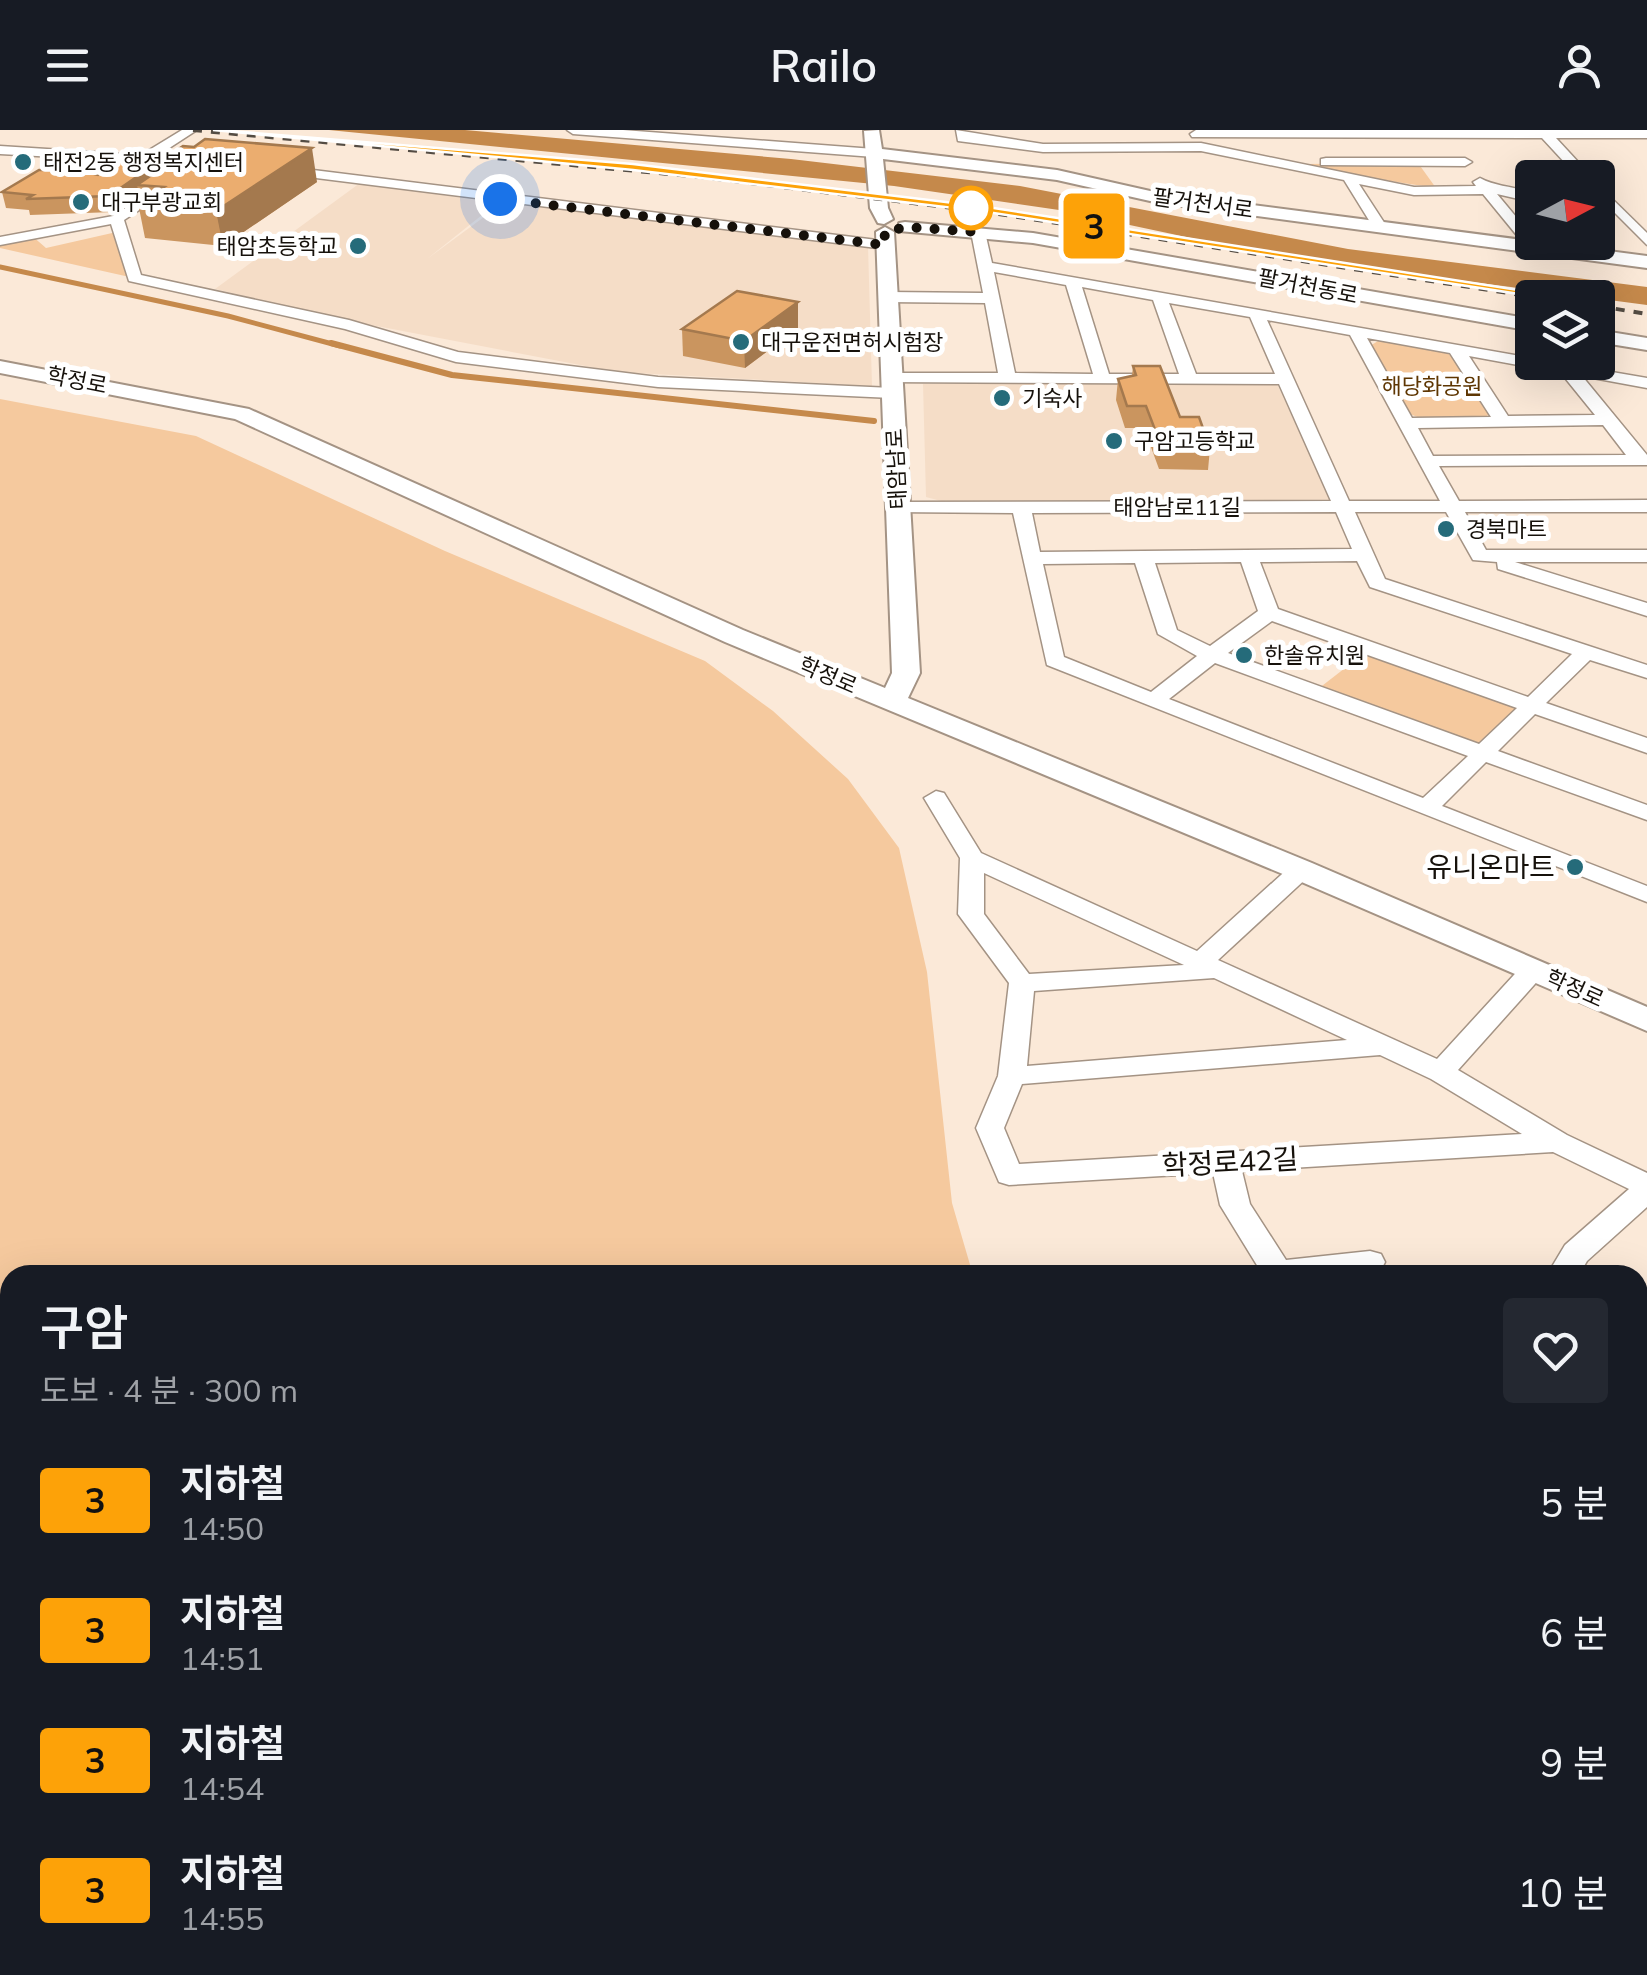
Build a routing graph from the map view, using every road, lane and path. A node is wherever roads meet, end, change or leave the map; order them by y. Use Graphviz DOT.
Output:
graph roads {
  1 [pos="191,130"];
  2 [pos="572,130"];
  3 [pos="872,130"];
  4 [pos="962,130"];
  5 [pos="1088,130"];
  6 [pos="1441,132"];
  7 [pos="1544,132"];
  8 [pos="1643,135"];
  9 [pos="1196,137"];
  10 [pos="1128,147"];
  11 [pos="1094,148"];
  12 [pos="0,150"];
  13 [pos="874,155"];
  14 [pos="146,157"];
  15 [pos="1570,160"];
  16 [pos="200,162"];
  17 [pos="1188,162"];
  18 [pos="1268,162"];
  19 [pos="1465,162"];
  20 [pos="218,164"];
  21 [pos="273,169"];
  22 [pos="1350,180"];
  23 [pos="1486,190"];
  24 [pos="1515,192"];
  25 [pos="1342,197"];
  26 [pos="1361,201"];
  27 [pos="1615,208"];
  28 [pos="1619,211"];
  29 [pos="1647,211"];
  30 [pos="117,219"];
  31 [pos="1515,225"];
  32 [pos="888,226"];
  33 [pos="1380,227"];
  34 [pos="978,232"];
  35 [pos="0,241"];
  36 [pos="1647,241"];
  37 [pos="1515,244"];
  38 [pos="1615,258"];
  39 [pos="1647,262"];
  40 [pos="986,266"];
  41 [pos="1072,280"];
  42 [pos="1158,294"];
  43 [pos="888,297"];
  44 [pos="992,298"];
  45 [pos="1256,314"];
  46 [pos="1515,322"];
  47 [pos="1358,334"];
  48 [pos="1615,339"];
  49 [pos="1647,344"];
  50 [pos="1457,351"];
  51 [pos="1515,359"];
  52 [pos="0,367"];
  53 [pos="1615,376"];
  54 [pos="1288,379"];
  55 [pos="1008,380"];
  56 [pos="1103,380"];
  57 [pos="1190,380"];
  58 [pos="1578,380"];
  59 [pos="1647,383"];
  60 [pos="892,386"];
  61 [pos="1608,420"];
  62 [pos="1502,422"];
  63 [pos="1406,424"];
  64 [pos="1643,460"];
  65 [pos="1427,462"];
  66 [pos="1344,506"];
  67 [pos="1456,506"];
  68 [pos="1647,506"];
  69 [pos="899,508"];
  70 [pos="1022,508"];
  71 [pos="1362,555"];
  72 [pos="1480,556"];
  73 [pos="1647,556"];
  74 [pos="1032,558"];
  75 [pos="1144,558"];
  76 [pos="1249,558"];
  77 [pos="1647,610"];
  78 [pos="1269,614"];
  79 [pos="1586,652"];
  80 [pos="1212,655"];
  81 [pos="1647,672"];
  82 [pos="1154,701"];
  83 [pos="892,702"];
  84 [pos="1530,705"];
  85 [pos="1647,746"];
  86 [pos="1484,752"];
  87 [pos="936,798"];
  88 [pos="1426,808"];
  89 [pos="1647,813"];
  90 [pos="972,858"];
  91 [pos="1300,870"];
  92 [pos="1647,894"];
  93 [pos="1208,967"];
  94 [pos="1533,970"];
  95 [pos="1022,983"];
  96 [pos="1647,1020"];
  97 [pos="1381,1046"];
  98 [pos="1441,1072"];
  99 [pos="1012,1076"];
  100 [pos="1558,1142"];
  101 [pos="1225,1162"];
  102 [pos="1647,1188"];
  103 [pos="1370,1262"];
  104 [pos="1273,1265"];
  105 [pos="1345,1265"];
  106 [pos="1569,1265"];
  1 -- 14 [label="street"];
  2 -- 13 [label="street"];
  3 -- 13 [label="main road"];
  4 -- 11 [label="street"];
  5 -- 11 [label="street"];
  6 -- 7 [label="street"];
  6 -- 9 [label="street"];
  6 -- 19 [label="street"];
  7 -- 8 [label="street"];
  7 -- 15 [label="street"];
  9 -- 10 [label="street"];
  9 -- 18 [label="street"];
  10 -- 11 [label="street"];
  10 -- 17 [label="street"];
  12 -- 14 [label="street"];
  13 -- 32 [label="main road, 태암남로"];
  13 -- 33 [label="main road, 팔거천서로"];
  14 -- 16 [label="street"];
  16 -- 20 [label="street"];
  16 -- 30 [label="street"];
  18 -- 19 [label="street"];
  18 -- 22 [label="street"];
  19 -- 23 [label="street"];
  21 -- 32 [label="street"];
  22 -- 23 [label="street"];
  22 -- 26 [label="street"];
  23 -- 24 [label="street"];
  23 -- 31 [label="street"];
  25 -- 26 [label="street"];
  26 -- 33 [label="street"];
  27 -- 28 [label="street"];
  28 -- 29 [label="street"];
  28 -- 36 [label="street"];
  30 -- 35 [label="street"];
  30 -- 60 [label="street"];
  32 -- 34 [label="main road, 팔거천동로"];
  32 -- 43 [label="main road, 태암남로"];
  33 -- 37 [label="main road, 팔거천서로"];
  34 -- 40 [label="street"];
  34 -- 46 [label="main road, 팔거천동로"];
  38 -- 39 [label="main road, 팔거천서로"];
  40 -- 41 [label="street"];
  40 -- 44 [label="street"];
  41 -- 42 [label="street"];
  41 -- 56 [label="street"];
  42 -- 45 [label="street"];
  42 -- 57 [label="street"];
  43 -- 44 [label="street"];
  43 -- 60 [label="main road, 태암남로"];
  44 -- 55 [label="street"];
  45 -- 47 [label="street"];
  45 -- 54 [label="street"];
  47 -- 50 [label="street"];
  47 -- 63 [label="street"];
  48 -- 49 [label="main road"];
  50 -- 51 [label="street"];
  50 -- 62 [label="street"];
  52 -- 83 [label="main road, 학정로"];
  53 -- 59 [label="street"];
  54 -- 57 [label="street"];
  54 -- 66 [label="street"];
  55 -- 56 [label="street"];
  55 -- 60 [label="street"];
  56 -- 57 [label="street"];
  58 -- 61 [label="street"];
  60 -- 69 [label="main road, 태암남로"];
  61 -- 62 [label="street"];
  61 -- 64 [label="street"];
  62 -- 63 [label="street"];
  63 -- 65 [label="street"];
  64 -- 65 [label="street"];
  65 -- 67 [label="street"];
  66 -- 67 [label="street, 태암남로11길"];
  66 -- 70 [label="street, 태암남로11길"];
  66 -- 71 [label="street"];
  67 -- 68 [label="street, 태암남로11길"];
  67 -- 72 [label="street"];
  69 -- 70 [label="street, 태암남로11길"];
  69 -- 83 [label="main road, 태암남로"];
  70 -- 74 [label="street"];
  71 -- 76 [label="street"];
  71 -- 79 [label="street"];
  72 -- 73 [label="street"];
  72 -- 77 [label="street"];
  74 -- 75 [label="street"];
  74 -- 82 [label="street"];
  75 -- 76 [label="street"];
  75 -- 80 [label="street"];
  76 -- 78 [label="street"];
  78 -- 80 [label="street"];
  78 -- 84 [label="street"];
  79 -- 81 [label="street"];
  79 -- 84 [label="street"];
  80 -- 82 [label="street"];
  80 -- 86 [label="street"];
  82 -- 88 [label="street"];
  83 -- 91 [label="main road, 학정로"];
  84 -- 85 [label="street"];
  84 -- 86 [label="street"];
  86 -- 88 [label="street"];
  86 -- 89 [label="street"];
  87 -- 90 [label="street"];
  88 -- 92 [label="street"];
  90 -- 93 [label="street, 학정로42길"];
  90 -- 95 [label="street"];
  91 -- 93 [label="street"];
  91 -- 94 [label="main road, 학정로"];
  93 -- 95 [label="street, 학정로42길"];
  93 -- 97 [label="street, 학정로42길"];
  94 -- 96 [label="main road, 학정로"];
  94 -- 98 [label="street"];
  95 -- 99 [label="street, 학정로42길"];
  97 -- 98 [label="street, 학정로42길"];
  97 -- 99 [label="street, 학정로42길"];
  98 -- 100 [label="street, 학정로42길"];
  99 -- 101 [label="street, 학정로42길"];
  100 -- 101 [label="street, 학정로42길"];
  100 -- 102 [label="street, 학정로42길"];
  101 -- 104 [label="street"];
  102 -- 106 [label="street"];
  103 -- 105 [label="street"];
}
